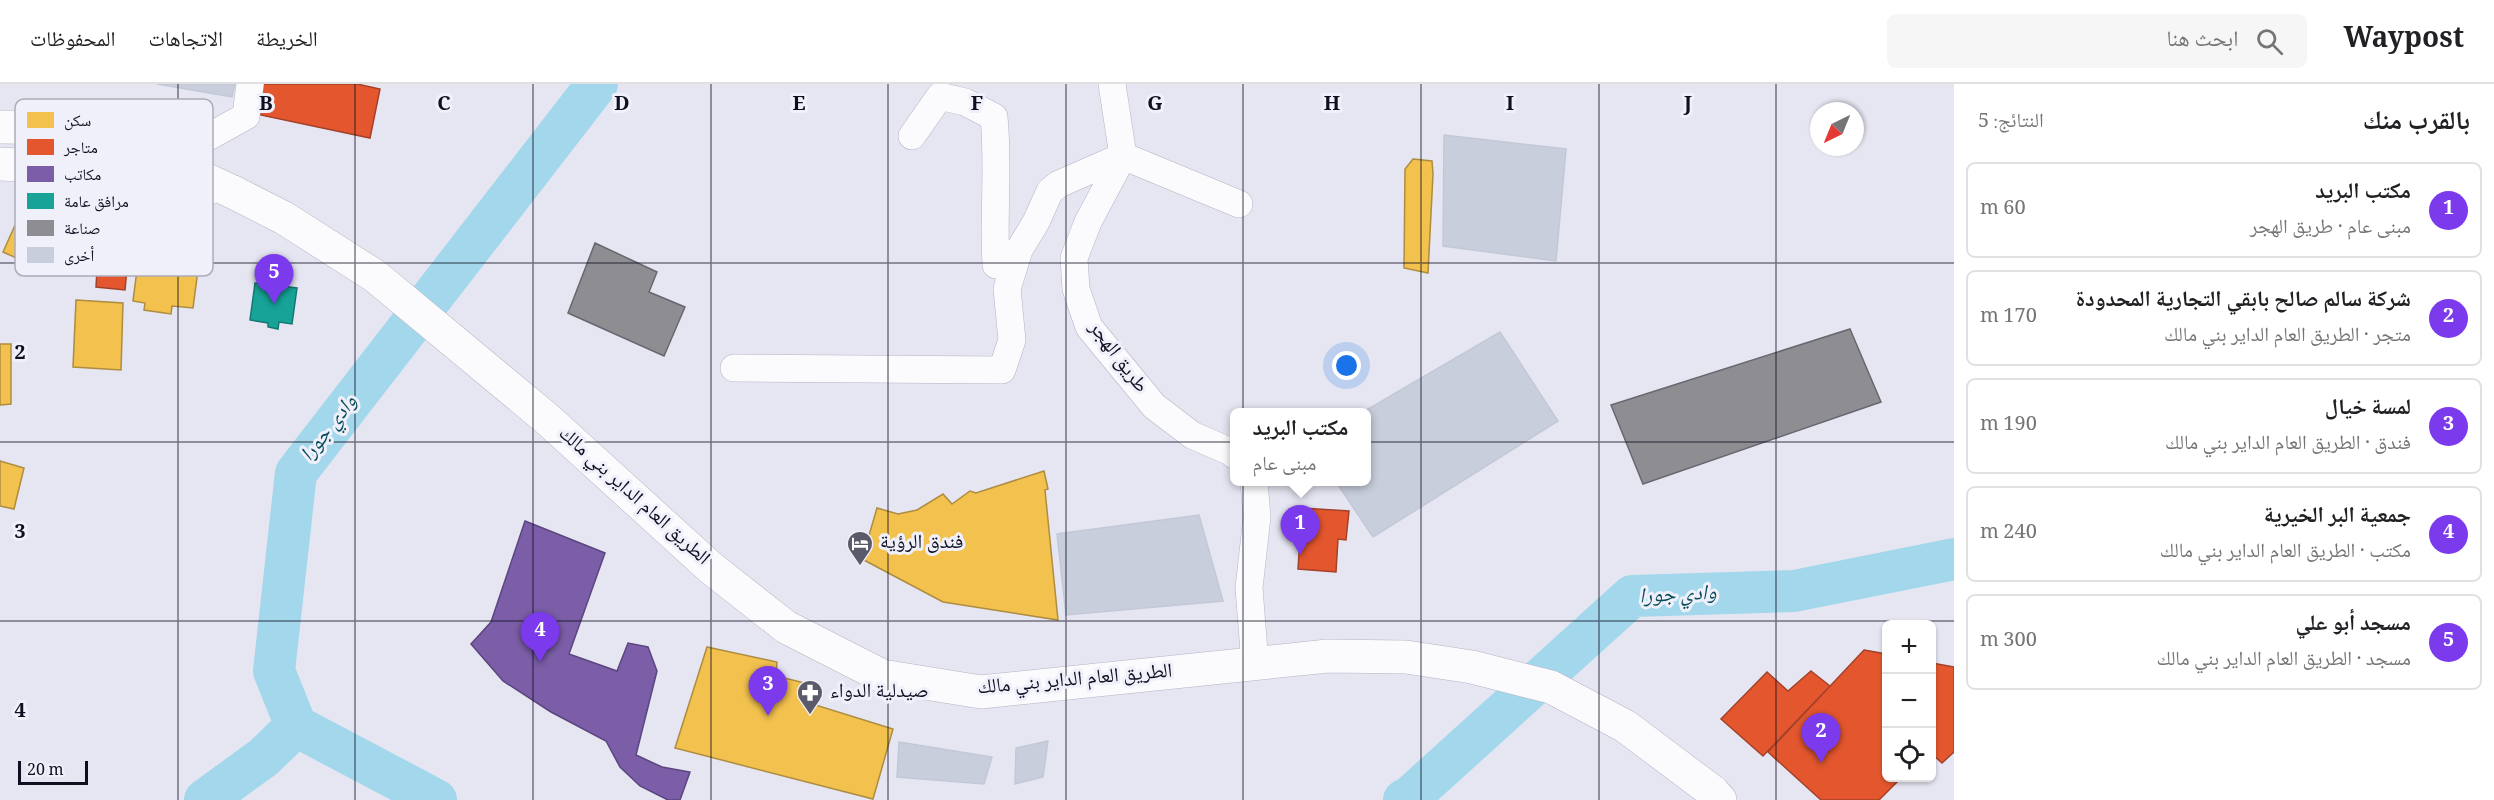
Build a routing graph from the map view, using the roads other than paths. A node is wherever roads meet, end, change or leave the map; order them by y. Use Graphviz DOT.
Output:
graph roads {
  1 [pos="250,84"];
  2 [pos="1112,84"];
  3 [pos="0,127"];
  4 [pos="15,127"];
  5 [pos="213,134"];
  6 [pos="912,136"];
  7 [pos="1123,156"];
  8 [pos="0,164"];
  9 [pos="15,165"];
  10 [pos="213,183"];
  11 [pos="213,190"];
  12 [pos="233,192"];
  13 [pos="1239,204"];
  14 [pos="1019,250"];
  15 [pos="734,368"];
  16 [pos="1230,452"];
  17 [pos="1254,486"];
  18 [pos="1255,666"];
  19 [pos="1716,796"];
  1 -- 5 [label="street"];
  2 -- 7 [label="street"];
  3 -- 4 [label="main road, الطريق العام الداير بني مالك"];
  6 -- 14 [label="street"];
  7 -- 13 [label="street"];
  7 -- 14 [label="street"];
  7 -- 16 [label="street, طريق الهجر"];
  8 -- 9 [label="main road"];
  10 -- 12 [label="main road, الطريق العام الداير بني مالك"];
  11 -- 12 [label="main road"];
  12 -- 18 [label="main road, الطريق العام الداير بني مالك"];
  14 -- 15 [label="street"];
  17 -- 18 [label="street"];
  18 -- 19 [label="main road, الطريق العام الداير بني مالك"];
}
